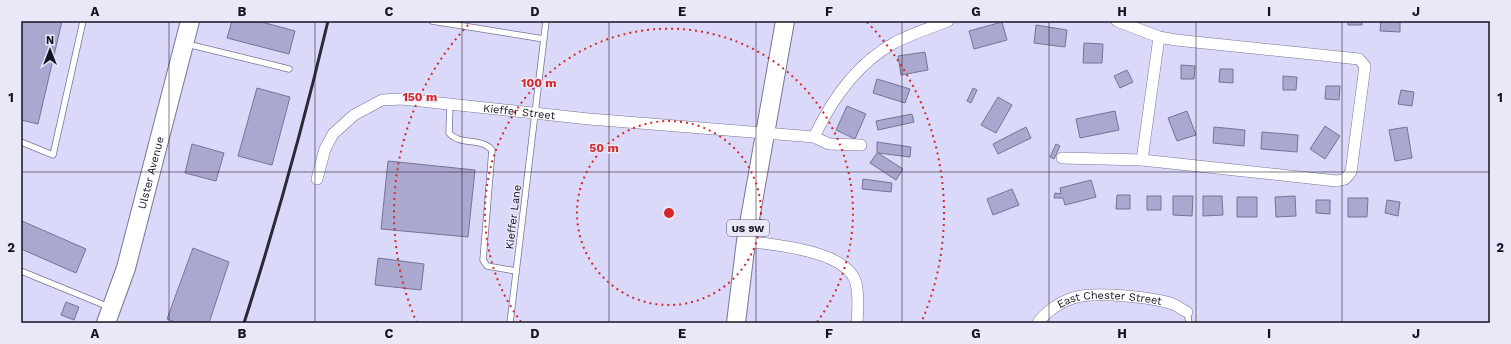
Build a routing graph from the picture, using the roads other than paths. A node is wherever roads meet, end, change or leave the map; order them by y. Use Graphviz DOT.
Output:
graph roads {
  1 [pos="83,21"];
  2 [pos="190,21"];
  3 [pos="432,21"];
  4 [pos="546,21"];
  5 [pos="785,21"];
  6 [pos="948,21"];
  7 [pos="1117,21"];
  8 [pos="1158,37"];
  9 [pos="544,40"];
  10 [pos="184,44"];
  11 [pos="289,69"];
  12 [pos="450,104"];
  13 [pos="536,113"];
  14 [pos="764,134"];
  15 [pos="814,137"];
  16 [pos="21,142"];
  17 [pos="861,145"];
  18 [pos="1062,158"];
  19 [pos="1142,160"];
  20 [pos="317,179"];
  21 [pos="746,240"];
  22 [pos="21,271"];
  23 [pos="516,271"];
  24 [pos="109,315"];
  25 [pos="1188,318"];
  26 [pos="510,323"];
  27 [pos="736,323"];
  28 [pos="857,323"];
  29 [pos="1038,323"];
  1 -- 16 [label="lane"];
  2 -- 10 [label="main road, Ulster Avenue"];
  3 -- 9 [label="lane"];
  4 -- 9 [label="lane, Kieffer Lane"];
  5 -- 14 [label="main road, US 9W"];
  6 -- 15 [label="street"];
  7 -- 8 [label="street"];
  8 -- 19 [label="street"];
  8 -- 19 [label="street"];
  9 -- 13 [label="lane, Kieffer Lane"];
  10 -- 11 [label="lane"];
  10 -- 24 [label="main road, Ulster Avenue"];
  12 -- 13 [label="street, Kieffer Street"];
  12 -- 20 [label="street, Kieffer Street"];
  12 -- 23 [label="lane"];
  13 -- 14 [label="street, Kieffer Street"];
  13 -- 23 [label="lane, Kieffer Lane"];
  14 -- 15 [label="street, Kieffer Street"];
  14 -- 21 [label="main road, US 9W"];
  15 -- 17 [label="street, Kieffer Street"];
  18 -- 19 [label="street"];
  21 -- 27 [label="main road, US 9W"];
  21 -- 28 [label="street"];
  22 -- 24 [label="lane"];
  23 -- 26 [label="lane, Kieffer Lane"];
  25 -- 29 [label="street, East Chester Street"];
}
